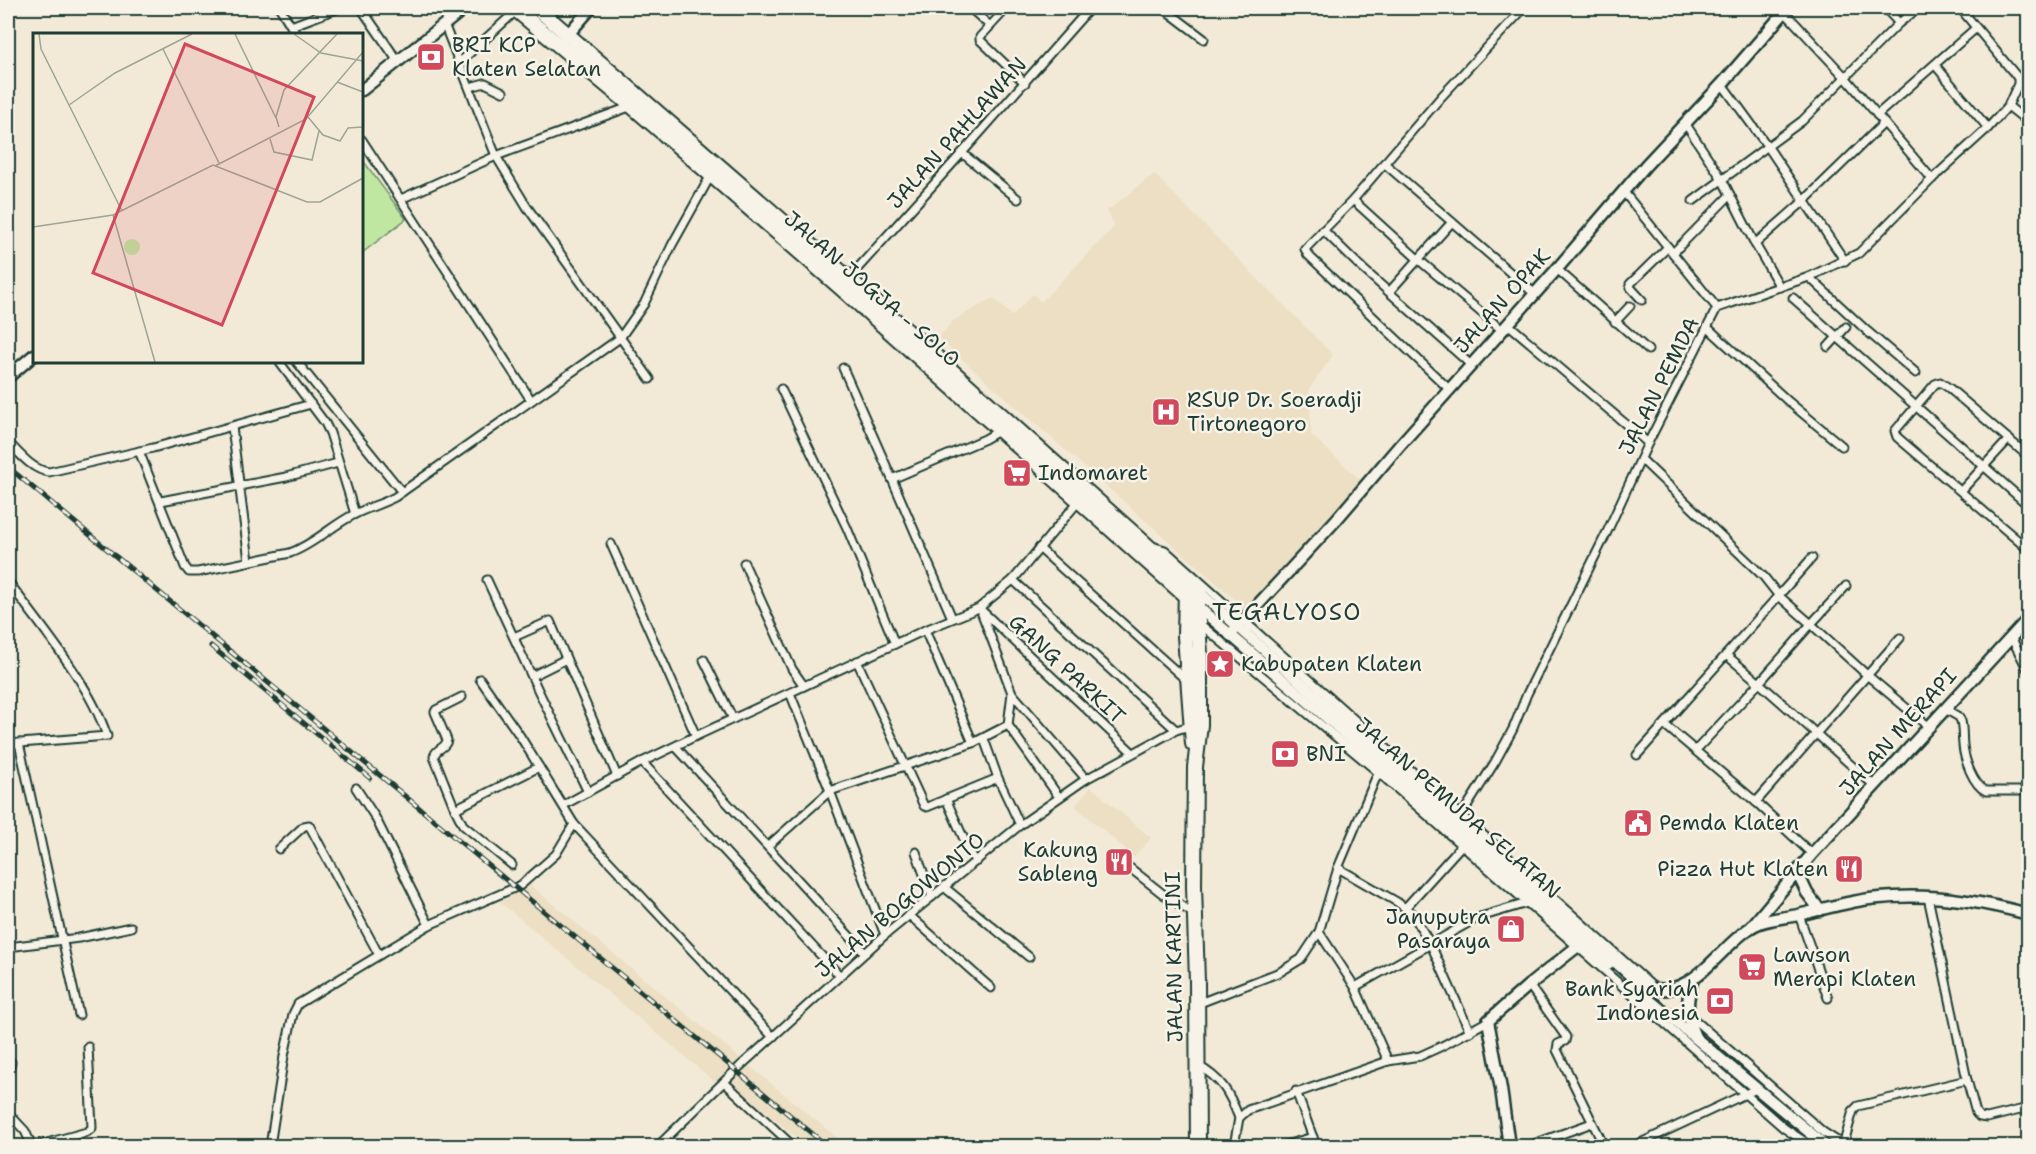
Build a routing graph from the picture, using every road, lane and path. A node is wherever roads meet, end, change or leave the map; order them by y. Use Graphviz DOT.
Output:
graph roads {
  1 [pos="280,8"];
  2 [pos="339,8"];
  3 [pos="361,8"];
  4 [pos="465,8"];
  5 [pos="537,8"];
  6 [pos="591,8"];
  7 [pos="970,8"];
  8 [pos="1007,8"];
  9 [pos="1090,8"];
  10 [pos="1163,8"];
  11 [pos="1524,8"];
  12 [pos="1885,8"];
  13 [pos="1919,8"];
  14 [pos="1960,8"];
  15 [pos="515,9"];
  16 [pos="1785,9"];
  17 [pos="1899,23"];
  18 [pos="444,24"];
  19 [pos="989,25"];
  20 [pos="291,26"];
  21 [pos="1976,28"];
  22 [pos="296,33"];
  23 [pos="568,34"];
  24 [pos="1204,39"];
  25 [pos="559,46"];
  26 [pos="397,60"];
  27 [pos="460,62"];
  28 [pos="1935,65"];
  29 [pos="1846,78"];
  30 [pos="1025,82"];
  31 [pos="1722,84"];
  32 [pos="470,87"];
  33 [pos="363,89"];
  34 [pos="503,92"];
  35 [pos="632,106"];
  36 [pos="2008,106"];
  37 [pos="1877,115"];
  38 [pos="2028,122"];
  39 [pos="1685,123"];
  40 [pos="1884,123"];
  41 [pos="1988,128"];
  42 [pos="363,142"];
  43 [pos="1768,147"];
  44 [pos="962,153"];
  45 [pos="496,156"];
  46 [pos="1384,163"];
  47 [pos="711,175"];
  48 [pos="1722,179"];
  49 [pos="1932,179"];
  50 [pos="1623,191"];
  51 [pos="1730,195"];
  52 [pos="1018,199"];
  53 [pos="401,200"];
  54 [pos="1353,200"];
  55 [pos="1693,201"];
  56 [pos="1804,201"];
  57 [pos="1452,222"];
  58 [pos="1323,230"];
  59 [pos="1755,244"];
  60 [pos="1671,250"];
  61 [pos="1419,260"];
  62 [pos="1845,261"];
  63 [pos="1557,269"];
  64 [pos="1809,277"];
  65 [pos="844,283"];
  66 [pos="1780,287"];
  67 [pos="1389,292"];
  68 [pos="1534,294"];
  69 [pos="1793,298"];
  70 [pos="1642,300"];
  71 [pos="1630,306"];
  72 [pos="1717,308"];
  73 [pos="1615,322"];
  74 [pos="1505,327"];
  75 [pos="1707,327"];
  76 [pos="1846,327"];
  77 [pos="1838,336"];
  78 [pos="620,338"];
  79 [pos="1828,347"];
  80 [pos="1648,350"];
  81 [pos="33,356"];
  82 [pos="280,363"];
  83 [pos="298,363"];
  84 [pos="1471,365"];
  85 [pos="843,368"];
  86 [pos="1916,373"];
  87 [pos="8,377"];
  88 [pos="650,379"];
  89 [pos="781,389"];
  90 [pos="1449,389"];
  91 [pos="531,400"];
  92 [pos="312,404"];
  93 [pos="1917,405"];
  94 [pos="232,427"];
  95 [pos="1003,427"];
  96 [pos="2009,439"];
  97 [pos="8,442"];
  98 [pos="1648,443"];
  99 [pos="1842,446"];
  100 [pos="139,450"];
  101 [pos="2028,456"];
  102 [pos="1641,459"];
  103 [pos="338,463"];
  104 [pos="1984,466"];
  105 [pos="892,479"];
  106 [pos="240,485"];
  107 [pos="1961,491"];
  108 [pos="402,492"];
  109 [pos="161,501"];
  110 [pos="1078,502"];
  111 [pos="2028,505"];
  112 [pos="355,514"];
  113 [pos="611,544"];
  114 [pos="1147,545"];
  115 [pos="1039,548"];
  116 [pos="2028,549"];
  117 [pos="1812,558"];
  118 [pos="249,561"];
  119 [pos="744,563"];
  120 [pos="487,580"];
  121 [pos="1013,580"];
  122 [pos="8,581"];
  123 [pos="1846,586"];
  124 [pos="1192,594"];
  125 [pos="1779,596"];
  126 [pos="980,610"];
  127 [pos="952,618"];
  128 [pos="2028,619"];
  129 [pos="1191,624"];
  130 [pos="1811,624"];
  131 [pos="1236,627"];
  132 [pos="925,630"];
  133 [pos="514,637"];
  134 [pos="1900,638"];
  135 [pos="2011,638"];
  136 [pos="895,644"];
  137 [pos="1726,655"];
  138 [pos="566,659"];
  139 [pos="704,660"];
  140 [pos="857,661"];
  141 [pos="2027,662"];
  142 [pos="2028,670"];
  143 [pos="1867,675"];
  144 [pos="532,676"];
  145 [pos="1293,677"];
  146 [pos="480,679"];
  147 [pos="1187,680"];
  148 [pos="1760,682"];
  149 [pos="804,686"];
  150 [pos="790,693"];
  151 [pos="1012,693"];
  152 [pos="462,697"];
  153 [pos="1321,708"];
  154 [pos="1945,709"];
  155 [pos="734,719"];
  156 [pos="1008,725"];
  157 [pos="1665,725"];
  158 [pos="1190,726"];
  159 [pos="1929,727"];
  160 [pos="1176,730"];
  161 [pos="1816,734"];
  162 [pos="696,736"];
  163 [pos="984,739"];
  164 [pos="19,743"];
  165 [pos="973,743"];
  166 [pos="8,744"];
  167 [pos="676,747"];
  168 [pos="1696,750"];
  169 [pos="1134,753"];
  170 [pos="1637,755"];
  171 [pos="642,762"];
  172 [pos="1381,765"];
  173 [pos="905,766"];
  174 [pos="539,767"];
  175 [pos="1196,767"];
  176 [pos="617,776"];
  177 [pos="998,778"];
  178 [pos="1086,779"];
  179 [pos="1875,786"];
  180 [pos="356,788"];
  181 [pos="830,790"];
  182 [pos="2028,791"];
  183 [pos="588,792"];
  184 [pos="1059,797"];
  185 [pos="946,799"];
  186 [pos="1756,802"];
  187 [pos="564,805"];
  188 [pos="455,809"];
  189 [pos="1458,822"];
  190 [pos="574,824"];
  191 [pos="1020,825"];
  192 [pos="1479,841"];
  193 [pos="768,846"];
  194 [pos="1461,846"];
  195 [pos="279,849"];
  196 [pos="916,852"];
  197 [pos="1812,854"];
  198 [pos="977,861"];
  199 [pos="512,865"];
  200 [pos="1130,868"];
  201 [pos="1338,868"];
  202 [pos="1797,872"];
  203 [pos="944,887"];
  204 [pos="932,897"];
  205 [pos="1928,897"];
  206 [pos="1527,903"];
  207 [pos="1406,908"];
  208 [pos="1820,910"];
  209 [pos="1194,914"];
  210 [pos="2028,914"];
  211 [pos="909,915"];
  212 [pos="1799,915"];
  213 [pos="429,925"];
  214 [pos="131,927"];
  215 [pos="1750,927"];
  216 [pos="1319,932"];
  217 [pos="885,935"];
  218 [pos="64,940"];
  219 [pos="1583,943"];
  220 [pos="1431,945"];
  221 [pos="8,947"];
  222 [pos="865,953"];
  223 [pos="379,955"];
  224 [pos="1029,957"];
  225 [pos="840,976"];
  226 [pos="1693,979"];
  227 [pos="1528,985"];
  228 [pos="1355,987"];
  229 [pos="991,988"];
  230 [pos="1657,990"];
  231 [pos="1828,998"];
  232 [pos="1197,1004"];
  233 [pos="1687,1013"];
  234 [pos="80,1014"];
  235 [pos="1488,1021"];
  236 [pos="1470,1032"];
  237 [pos="773,1037"];
  238 [pos="1695,1038"];
  239 [pos="88,1047"];
  240 [pos="1388,1061"];
  241 [pos="11,1062"];
  242 [pos="1197,1065"];
  243 [pos="8,1074"];
  244 [pos="1967,1080"];
  245 [pos="724,1082"];
  246 [pos="1756,1089"];
  247 [pos="1296,1091"];
  248 [pos="1745,1094"];
  249 [pos="2028,1108"];
  250 [pos="8,1111"];
  251 [pos="1239,1118"];
  252 [pos="1592,1123"];
  253 [pos="8,1132"];
  254 [pos="2028,1135"];
  255 [pos="1313,1137"];
  256 [pos="34,1146"];
  257 [pos="270,1146"];
  258 [pos="658,1146"];
  259 [pos="793,1146"];
  260 [pos="1198,1146"];
  261 [pos="1234,1146"];
  262 [pos="1282,1146"];
  263 [pos="1316,1146"];
  264 [pos="1509,1146"];
  265 [pos="1528,1146"];
  266 [pos="1604,1146"];
  267 [pos="1634,1146"];
  268 [pos="1811,1146"];
  269 [pos="1826,1146"];
  270 [pos="1844,1146"];
  271 [pos="2027,1146"];
  1 -- 20 [label="street"];
  2 -- 20 [label="street"];
  3 -- 26 [label="street"];
  4 -- 18 [label="main road"];
  5 -- 23 [label="highway, JALAN JOGJA - SOLO"];
  6 -- 23 [label="main road"];
  7 -- 19 [label="street"];
  8 -- 19 [label="street"];
  9 -- 30 [label="street, JALAN PAHLAWAN"];
  10 -- 24 [label="street"];
  11 -- 46 [label="street"];
  12 -- 17 [label="street"];
  13 -- 17 [label="street"];
  14 -- 21 [label="street, JALAN PEMDA"];
  15 -- 25 [label="highway, JALAN JOGJA - SOLO"];
  15 -- 27 [label="street"];
  16 -- 29 [label="street"];
  16 -- 31 [label="main road, JALAN OPAK"];
  17 -- 29 [label="street"];
  18 -- 26 [label="main road"];
  18 -- 27 [label="street"];
  19 -- 30 [label="street"];
  20 -- 22 [label="street"];
  21 -- 28 [label="street"];
  21 -- 36 [label="street, JALAN PEMDA"];
  23 -- 25 [label="main road"];
  23 -- 65 [label="highway, JALAN JOGJA - SOLO"];
  25 -- 35 [label="highway, JALAN JOGJA - SOLO"];
  26 -- 33 [label="main road"];
  27 -- 32 [label="street"];
  28 -- 37 [label="street"];
  28 -- 41 [label="street"];
  29 -- 37 [label="street"];
  29 -- 43 [label="street"];
  30 -- 44 [label="street, JALAN PAHLAWAN"];
  31 -- 39 [label="main road, JALAN OPAK"];
  31 -- 43 [label="street"];
  32 -- 34 [label="street"];
  32 -- 45 [label="street"];
  35 -- 45 [label="street"];
  35 -- 47 [label="highway, JALAN JOGJA - SOLO"];
  36 -- 38 [label="street"];
  36 -- 41 [label="street, JALAN PEMDA"];
  37 -- 40 [label="street"];
  39 -- 48 [label="street"];
  39 -- 50 [label="main road, JALAN OPAK"];
  40 -- 49 [label="street"];
  40 -- 56 [label="street"];
  41 -- 49 [label="street, JALAN PEMDA"];
  42 -- 53 [label="street"];
  43 -- 48 [label="street"];
  43 -- 56 [label="street"];
  44 -- 52 [label="street"];
  44 -- 65 [label="street, JALAN PAHLAWAN"];
  45 -- 53 [label="street"];
  45 -- 78 [label="street"];
  46 -- 54 [label="street"];
  46 -- 57 [label="street"];
  47 -- 65 [label="highway, JALAN JOGJA - SOLO"];
  47 -- 78 [label="street"];
  48 -- 51 [label="street"];
  48 -- 55 [label="street"];
  49 -- 62 [label="street, JALAN PEMDA"];
  50 -- 60 [label="street"];
  50 -- 63 [label="main road, JALAN OPAK"];
  51 -- 59 [label="street"];
  51 -- 60 [label="street"];
  53 -- 91 [label="street"];
  54 -- 58 [label="street"];
  54 -- 61 [label="street"];
  56 -- 59 [label="street"];
  56 -- 62 [label="street"];
  57 -- 61 [label="street"];
  57 -- 68 [label="street"];
  58 -- 67 [label="street"];
  58 -- 90 [label="street"];
  59 -- 66 [label="street"];
  60 -- 70 [label="street"];
  60 -- 72 [label="street"];
  61 -- 67 [label="street"];
  61 -- 74 [label="street"];
  62 -- 64 [label="street, JALAN PEMDA"];
  63 -- 68 [label="main road, JALAN OPAK"];
  63 -- 73 [label="street"];
  64 -- 66 [label="street, JALAN PEMDA"];
  64 -- 86 [label="street"];
  65 -- 95 [label="highway, JALAN JOGJA - SOLO"];
  66 -- 72 [label="street, JALAN PEMDA"];
  67 -- 84 [label="street"];
  68 -- 74 [label="main road, JALAN OPAK"];
  69 -- 77 [label="street"];
  71 -- 73 [label="street"];
  72 -- 75 [label="street, JALAN PEMDA"];
  73 -- 80 [label="street"];
  74 -- 84 [label="main road, JALAN OPAK"];
  74 -- 98 [label="street"];
  75 -- 98 [label="street, JALAN PEMDA"];
  75 -- 99 [label="street"];
  76 -- 77 [label="street"];
  77 -- 79 [label="street"];
  77 -- 93 [label="street"];
  78 -- 88 [label="street"];
  78 -- 91 [label="street"];
  81 -- 87 [label="main road"];
  82 -- 92 [label="street"];
  83 -- 108 [label="street"];
  84 -- 90 [label="main road, JALAN OPAK"];
  85 -- 105 [label="street"];
  89 -- 136 [label="street"];
  90 -- 131 [label="main road, JALAN OPAK"];
  91 -- 108 [label="street"];
  92 -- 94 [label="street"];
  92 -- 103 [label="street"];
  93 -- 96 [label="street"];
  93 -- 104 [label="street"];
  93 -- 107 [label="street"];
  94 -- 100 [label="street"];
  94 -- 106 [label="street"];
  95 -- 105 [label="street"];
  95 -- 110 [label="highway, JALAN JOGJA - SOLO"];
  95 -- 114 [label="highway, JALAN JOGJA - SOLO"];
  96 -- 101 [label="street"];
  96 -- 104 [label="street"];
  97 -- 100 [label="street"];
  98 -- 102 [label="street, JALAN PEMDA"];
  100 -- 109 [label="street"];
  102 -- 125 [label="street"];
  102 -- 189 [label="street, JALAN PEMDA"];
  103 -- 106 [label="street"];
  103 -- 112 [label="street"];
  104 -- 107 [label="street"];
  104 -- 111 [label="street"];
  105 -- 127 [label="street"];
  106 -- 109 [label="street"];
  106 -- 118 [label="street"];
  107 -- 116 [label="street"];
  108 -- 112 [label="street"];
  109 -- 118 [label="street"];
  110 -- 115 [label="street"];
  110 -- 124 [label="highway, JALAN JOGJA - SOLO"];
  112 -- 118 [label="street"];
  113 -- 162 [label="street"];
  114 -- 124 [label="highway, JALAN JOGJA - SOLO"];
  114 -- 131 [label="street"];
  115 -- 121 [label="street"];
  115 -- 147 [label="street"];
  117 -- 125 [label="street"];
  119 -- 149 [label="street"];
  120 -- 133 [label="street"];
  121 -- 126 [label="street"];
  121 -- 160 [label="street"];
  122 -- 164 [label="street"];
  123 -- 130 [label="street"];
  124 -- 129 [label="highway"];
  124 -- 131 [label="main road, JALAN PEMUDA SELATAN"];
  125 -- 130 [label="street"];
  125 -- 137 [label="street"];
  126 -- 127 [label="street"];
  126 -- 151 [label="street"];
  126 -- 169 [label="street, GANG PARKIT"];
  127 -- 132 [label="street"];
  128 -- 135 [label="main road, JALAN MERAPI"];
  129 -- 147 [label="highway, JALAN KARTINI"];
  129 -- 153 [label="street"];
  129 -- 175 [label="highway, JALAN KARTINI"];
  130 -- 143 [label="street"];
  130 -- 148 [label="street"];
  131 -- 145 [label="main road, JALAN PEMUDA SELATAN"];
  131 -- 145 [label="street"];
  132 -- 136 [label="street"];
  132 -- 165 [label="street"];
  133 -- 138 [label="street"];
  133 -- 144 [label="street"];
  134 -- 143 [label="street"];
  135 -- 141 [label="street"];
  135 -- 154 [label="main road, JALAN MERAPI"];
  136 -- 140 [label="street"];
  137 -- 148 [label="street"];
  137 -- 157 [label="street"];
  138 -- 144 [label="street"];
  138 -- 176 [label="street"];
  139 -- 155 [label="street"];
  140 -- 149 [label="street"];
  140 -- 173 [label="street"];
  141 -- 142 [label="street"];
  143 -- 159 [label="street"];
  143 -- 161 [label="street"];
  144 -- 183 [label="street"];
  145 -- 153 [label="main road, JALAN PEMUDA SELATAN"];
  145 -- 153 [label="street"];
  146 -- 174 [label="street"];
  147 -- 158 [label="highway, JALAN KARTINI"];
  148 -- 161 [label="street"];
  148 -- 168 [label="street"];
  149 -- 150 [label="street"];
  150 -- 155 [label="street"];
  150 -- 181 [label="street"];
  151 -- 156 [label="street"];
  151 -- 178 [label="street"];
  152 -- 188 [label="street"];
  153 -- 172 [label="main road, JALAN PEMUDA SELATAN"];
  153 -- 189 [label="street"];
  154 -- 159 [label="main road, JALAN MERAPI"];
  154 -- 182 [label="street"];
  155 -- 162 [label="street"];
  156 -- 163 [label="street"];
  156 -- 184 [label="street"];
  157 -- 168 [label="street"];
  157 -- 170 [label="street"];
  158 -- 160 [label="street, JALAN BOGOWONTO"];
  158 -- 175 [label="highway, JALAN KARTINI"];
  159 -- 179 [label="main road, JALAN MERAPI"];
  160 -- 169 [label="street, JALAN BOGOWONTO"];
  161 -- 179 [label="street"];
  161 -- 186 [label="street"];
  162 -- 167 [label="street"];
  163 -- 165 [label="street"];
  163 -- 177 [label="street"];
  164 -- 166 [label="street"];
  164 -- 218 [label="street"];
  165 -- 173 [label="street"];
  167 -- 171 [label="street"];
  167 -- 193 [label="street"];
  168 -- 186 [label="street"];
  169 -- 178 [label="street, JALAN BOGOWONTO"];
  171 -- 176 [label="street"];
  171 -- 225 [label="street"];
  172 -- 189 [label="main road, JALAN PEMUDA SELATAN"];
  172 -- 194 [label="street"];
  172 -- 201 [label="street"];
  173 -- 181 [label="street"];
  173 -- 185 [label="street"];
  174 -- 187 [label="street"];
  174 -- 188 [label="street"];
  175 -- 209 [label="highway, JALAN KARTINI"];
  176 -- 183 [label="street"];
  177 -- 185 [label="street"];
  177 -- 191 [label="street"];
  178 -- 184 [label="street, JALAN BOGOWONTO"];
  179 -- 197 [label="main road, JALAN MERAPI"];
  180 -- 213 [label="street"];
  181 -- 193 [label="street"];
  181 -- 217 [label="street"];
  183 -- 187 [label="street"];
  184 -- 191 [label="street, JALAN BOGOWONTO"];
  185 -- 198 [label="street"];
  186 -- 197 [label="street"];
  187 -- 190 [label="street"];
  188 -- 199 [label="street"];
  189 -- 192 [label="main road, JALAN PEMUDA SELATAN"];
  189 -- 192 [label="street"];
  190 -- 213 [label="street"];
  190 -- 237 [label="street"];
  191 -- 198 [label="street, JALAN BOGOWONTO"];
  192 -- 219 [label="main road, JALAN PEMUDA SELATAN"];
  192 -- 230 [label="street"];
  193 -- 222 [label="street"];
  194 -- 206 [label="street"];
  194 -- 207 [label="street"];
  195 -- 223 [label="street"];
  196 -- 204 [label="street"];
  197 -- 202 [label="main road, JALAN MERAPI"];
  198 -- 203 [label="street, JALAN BOGOWONTO"];
  200 -- 209 [label="street"];
  201 -- 207 [label="street"];
  201 -- 216 [label="street"];
  202 -- 208 [label="main road"];
  202 -- 215 [label="main road, JALAN MERAPI"];
  203 -- 204 [label="street, JALAN BOGOWONTO"];
  203 -- 224 [label="street"];
  204 -- 211 [label="street, JALAN BOGOWONTO"];
  205 -- 208 [label="main road"];
  205 -- 210 [label="main road"];
  205 -- 244 [label="street"];
  206 -- 219 [label="street"];
  206 -- 220 [label="street"];
  207 -- 220 [label="street"];
  208 -- 212 [label="main road"];
  209 -- 232 [label="highway, JALAN KARTINI"];
  211 -- 217 [label="street, JALAN BOGOWONTO"];
  211 -- 229 [label="street"];
  212 -- 215 [label="main road"];
  212 -- 231 [label="street"];
  213 -- 223 [label="street"];
  214 -- 218 [label="street"];
  215 -- 226 [label="main road, JALAN MERAPI"];
  216 -- 228 [label="street"];
  216 -- 232 [label="street"];
  217 -- 222 [label="street, JALAN BOGOWONTO"];
  218 -- 221 [label="street"];
  218 -- 234 [label="street"];
  219 -- 227 [label="main road"];
  219 -- 230 [label="main road, JALAN PEMUDA SELATAN"];
  219 -- 238 [label="main road, JALAN PEMUDA SELATAN"];
  219 -- 248 [label="street"];
  220 -- 228 [label="street"];
  220 -- 236 [label="street"];
  222 -- 225 [label="street, JALAN BOGOWONTO"];
  223 -- 257 [label="street"];
  225 -- 237 [label="street, JALAN BOGOWONTO"];
  226 -- 230 [label="main road"];
  226 -- 233 [label="main road"];
  227 -- 235 [label="main road"];
  227 -- 252 [label="street"];
  228 -- 240 [label="street"];
  232 -- 242 [label="highway, JALAN KARTINI"];
  233 -- 238 [label="main road"];
  233 -- 270 [label="street"];
  235 -- 236 [label="street"];
  235 -- 264 [label="main road"];
  236 -- 240 [label="street"];
  237 -- 245 [label="street, JALAN BOGOWONTO"];
  238 -- 246 [label="main road, JALAN PEMUDA SELATAN"];
  239 -- 256 [label="street"];
  240 -- 247 [label="street"];
  241 -- 243 [label="street"];
  242 -- 251 [label="street"];
  242 -- 260 [label="highway, JALAN KARTINI"];
  244 -- 249 [label="street"];
  244 -- 270 [label="street"];
  245 -- 258 [label="street, JALAN BOGOWONTO"];
  245 -- 259 [label="street"];
  246 -- 248 [label="street"];
  246 -- 269 [label="main road, JALAN PEMUDA SELATAN"];
  247 -- 251 [label="street"];
  247 -- 255 [label="street"];
  248 -- 267 [label="street"];
  248 -- 268 [label="street"];
  250 -- 253 [label="street"];
  250 -- 256 [label="street"];
  251 -- 261 [label="street"];
  252 -- 265 [label="street"];
  252 -- 266 [label="street"];
  254 -- 271 [label="street"];
  255 -- 262 [label="street"];
  255 -- 263 [label="street"];
}
